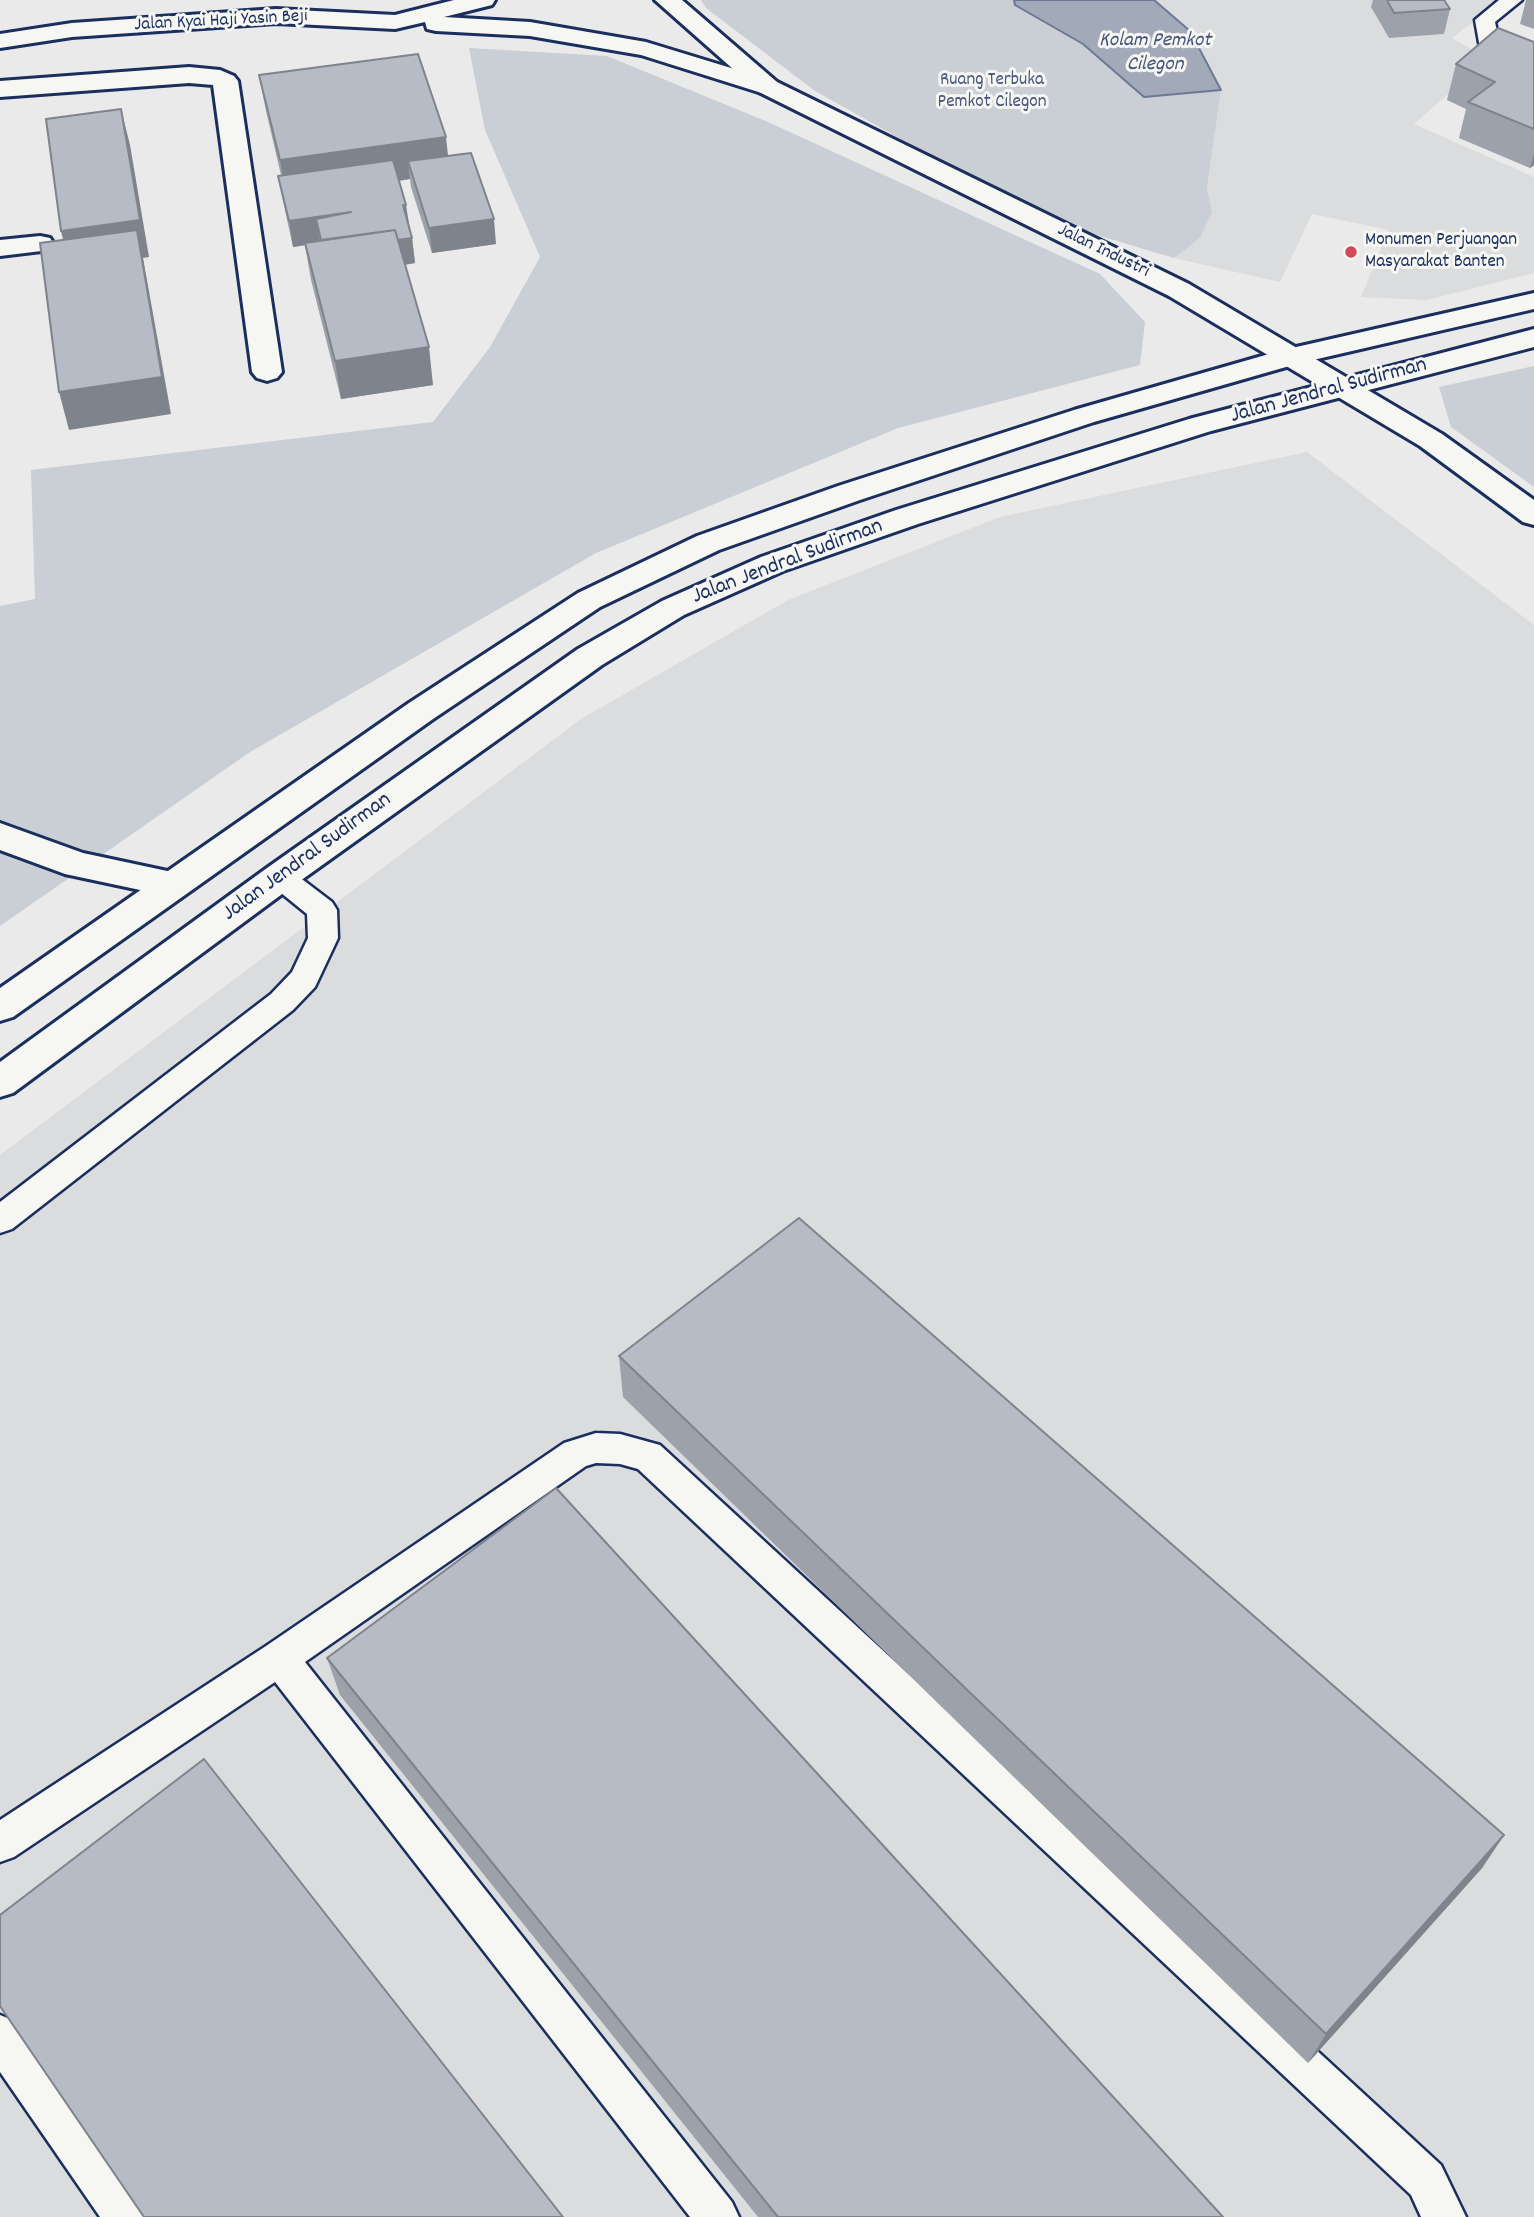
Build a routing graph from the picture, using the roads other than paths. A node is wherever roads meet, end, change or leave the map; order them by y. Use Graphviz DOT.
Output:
graph roads {
  1 [pos="482,0"];
  2 [pos="667,0"];
  3 [pos="1512,0"];
  4 [pos="395,22"];
  5 [pos="0,41"];
  6 [pos="1534,71"];
  7 [pos="768,87"];
  8 [pos="0,89"];
  9 [pos="40,244"];
  10 [pos="0,248"];
  11 [pos="1534,301"];
  12 [pos="1534,338"];
  13 [pos="1293,356"];
  14 [pos="267,372"];
  15 [pos="1348,388"];
  16 [pos="1534,515"];
  17 [pos="0,836"];
  18 [pos="280,877"];
  19 [pos="173,884"];
  20 [pos="0,1007"];
  21 [pos="0,1082"];
  22 [pos="0,1220"];
  23 [pos="279,1658"];
  24 [pos="0,1843"];
  25 [pos="0,2036"];
  26 [pos="126,2217"];
  27 [pos="717,2217"];
  28 [pos="1444,2217"];
  1 -- 4 [label="main road, Jalan Kyai Haji Yasin Beji"];
  2 -- 7 [label="main road, Jalan Industri"];
  3 -- 6 [label="lane"];
  4 -- 5 [label="main road, Jalan Kyai Haji Yasin Beji"];
  4 -- 7 [label="main road"];
  7 -- 13 [label="main road, Jalan Industri"];
  8 -- 14 [label="main road"];
  9 -- 10 [label="main road"];
  11 -- 13 [label="main road, Jalan Jendral Sudirman"];
  12 -- 15 [label="main road, Jalan Jendral Sudirman"];
  13 -- 15 [label="main road, Jalan Industri"];
  13 -- 19 [label="main road, Jalan Jendral Sudirman"];
  15 -- 16 [label="main road, Jalan Industri"];
  15 -- 18 [label="main road, Jalan Jendral Sudirman"];
  17 -- 19 [label="main road"];
  18 -- 21 [label="main road, Jalan Jendral Sudirman"];
  18 -- 22 [label="lane"];
  19 -- 20 [label="main road, Jalan Jendral Sudirman"];
  23 -- 24 [label="lane"];
  23 -- 27 [label="lane"];
  23 -- 28 [label="lane"];
  25 -- 26 [label="lane"];
}
